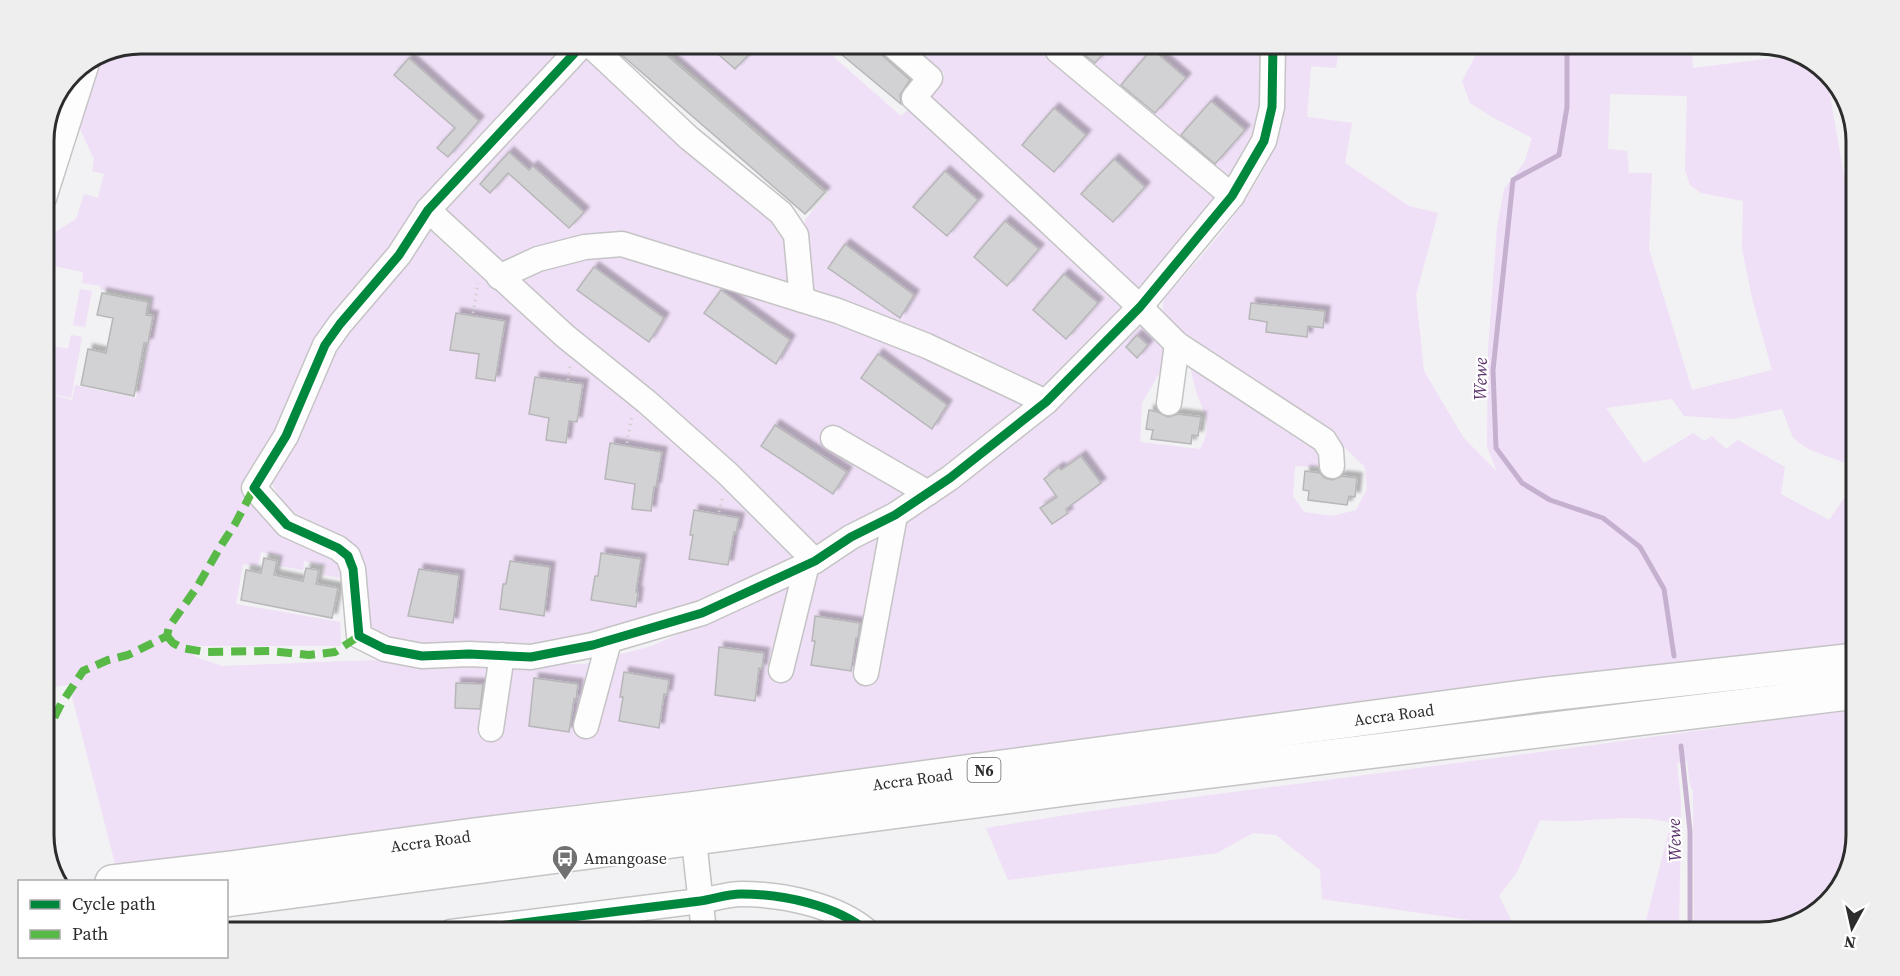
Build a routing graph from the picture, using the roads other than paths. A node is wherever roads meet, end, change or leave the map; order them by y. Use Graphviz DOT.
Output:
graph roads {
  1 [pos="574,54"];
  2 [pos="600,54"];
  3 [pos="902,54"];
  4 [pos="1062,54"];
  5 [pos="1273,54"];
  6 [pos="83,76"];
  7 [pos="54,167"];
  8 [pos="1232,196"];
  9 [pos="428,210"];
  10 [pos="500,277"];
  11 [pos="802,300"];
  12 [pos="1140,307"];
  13 [pos="1177,344"];
  14 [pos="1046,402"];
  15 [pos="1169,403"];
  16 [pos="833,438"];
  17 [pos="1332,466"];
  18 [pos="928,493"];
  19 [pos="895,515"];
  20 [pos="811,563"];
  21 [pos="609,641"];
  22 [pos="502,655"];
  23 [pos="1846,661"];
  24 [pos="781,670"];
  25 [pos="866,673"];
  26 [pos="1846,693"];
  27 [pos="586,726"];
  28 [pos="491,729"];
  29 [pos="692,824"];
  30 [pos="129,880"];
  31 [pos="228,900"];
  32 [pos="700,901"];
  33 [pos="537,922"];
  34 [pos="703,922"];
  35 [pos="855,922"];
  1 -- 9 [label="street"];
  2 -- 11 [label="street"];
  3 -- 12 [label="street"];
  4 -- 8 [label="street"];
  5 -- 8 [label="street"];
  6 -- 7 [label="street"];
  8 -- 12 [label="street"];
  9 -- 10 [label="street"];
  9 -- 22 [label="street"];
  10 -- 11 [label="street"];
  10 -- 20 [label="street"];
  11 -- 14 [label="street"];
  12 -- 13 [label="street"];
  12 -- 14 [label="street"];
  13 -- 15 [label="street"];
  13 -- 17 [label="street"];
  14 -- 18 [label="street"];
  16 -- 18 [label="street"];
  18 -- 19 [label="street"];
  19 -- 20 [label="street"];
  19 -- 25 [label="street"];
  20 -- 21 [label="street"];
  20 -- 24 [label="street"];
  21 -- 22 [label="street"];
  21 -- 27 [label="street"];
  22 -- 28 [label="street"];
  23 -- 29 [label="highway, Accra Road / N6"];
  26 -- 29 [label="highway, Accra Road / N6"];
  29 -- 30 [label="highway, Accra Road / N6"];
  29 -- 31 [label="highway, Accra Road / N6"];
  29 -- 32 [label="street"];
  32 -- 33 [label="street"];
  32 -- 34 [label="street"];
  32 -- 35 [label="street"];
}
